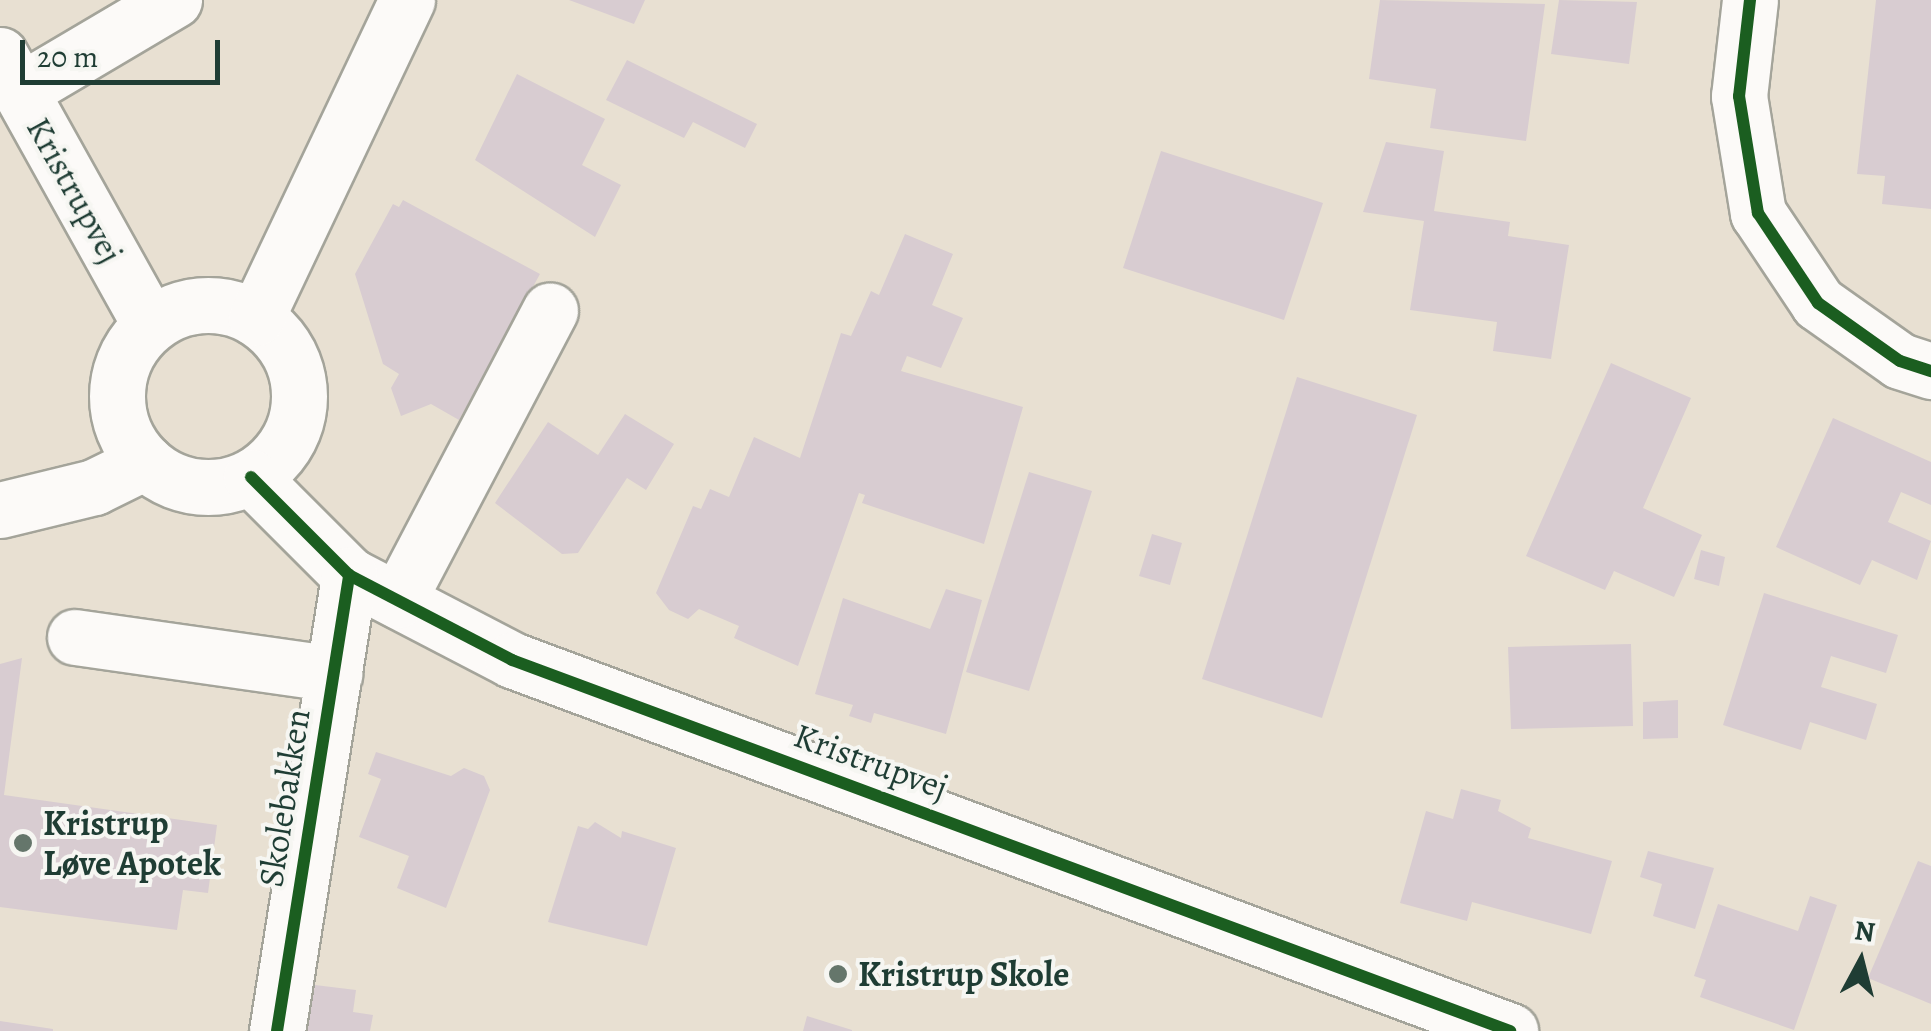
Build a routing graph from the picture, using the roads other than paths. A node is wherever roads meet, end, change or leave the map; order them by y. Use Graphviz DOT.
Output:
graph roads {
  1 [pos="174,0"];
  2 [pos="406,0"];
  3 [pos="1750,0"];
  4 [pos="10,73"];
  5 [pos="550,310"];
  6 [pos="256,318"];
  7 [pos="150,325"];
  8 [pos="1931,372"];
  9 [pos="145,462"];
  10 [pos="251,477"];
  11 [pos="0,510"];
  12 [pos="349,575"];
  13 [pos="398,600"];
  14 [pos="75,636"];
  15 [pos="334,674"];
  16 [pos="1506,1030"];
  17 [pos="277,1031"];
  1 -- 4 [label="street"];
  2 -- 6 [label="street"];
  3 -- 8 [label="street"];
  4 -- 7 [label="street, Kristrupvej"];
  5 -- 13 [label="street"];
  6 -- 7 [label="street"];
  6 -- 10 [label="street"];
  7 -- 9 [label="street"];
  9 -- 10 [label="street"];
  9 -- 11 [label="street"];
  10 -- 12 [label="street, Kristrupvej"];
  12 -- 13 [label="street, Kristrupvej"];
  12 -- 15 [label="street, Skolebakken"];
  13 -- 16 [label="street, Kristrupvej"];
  14 -- 15 [label="street"];
  15 -- 17 [label="street, Skolebakken"];
}
